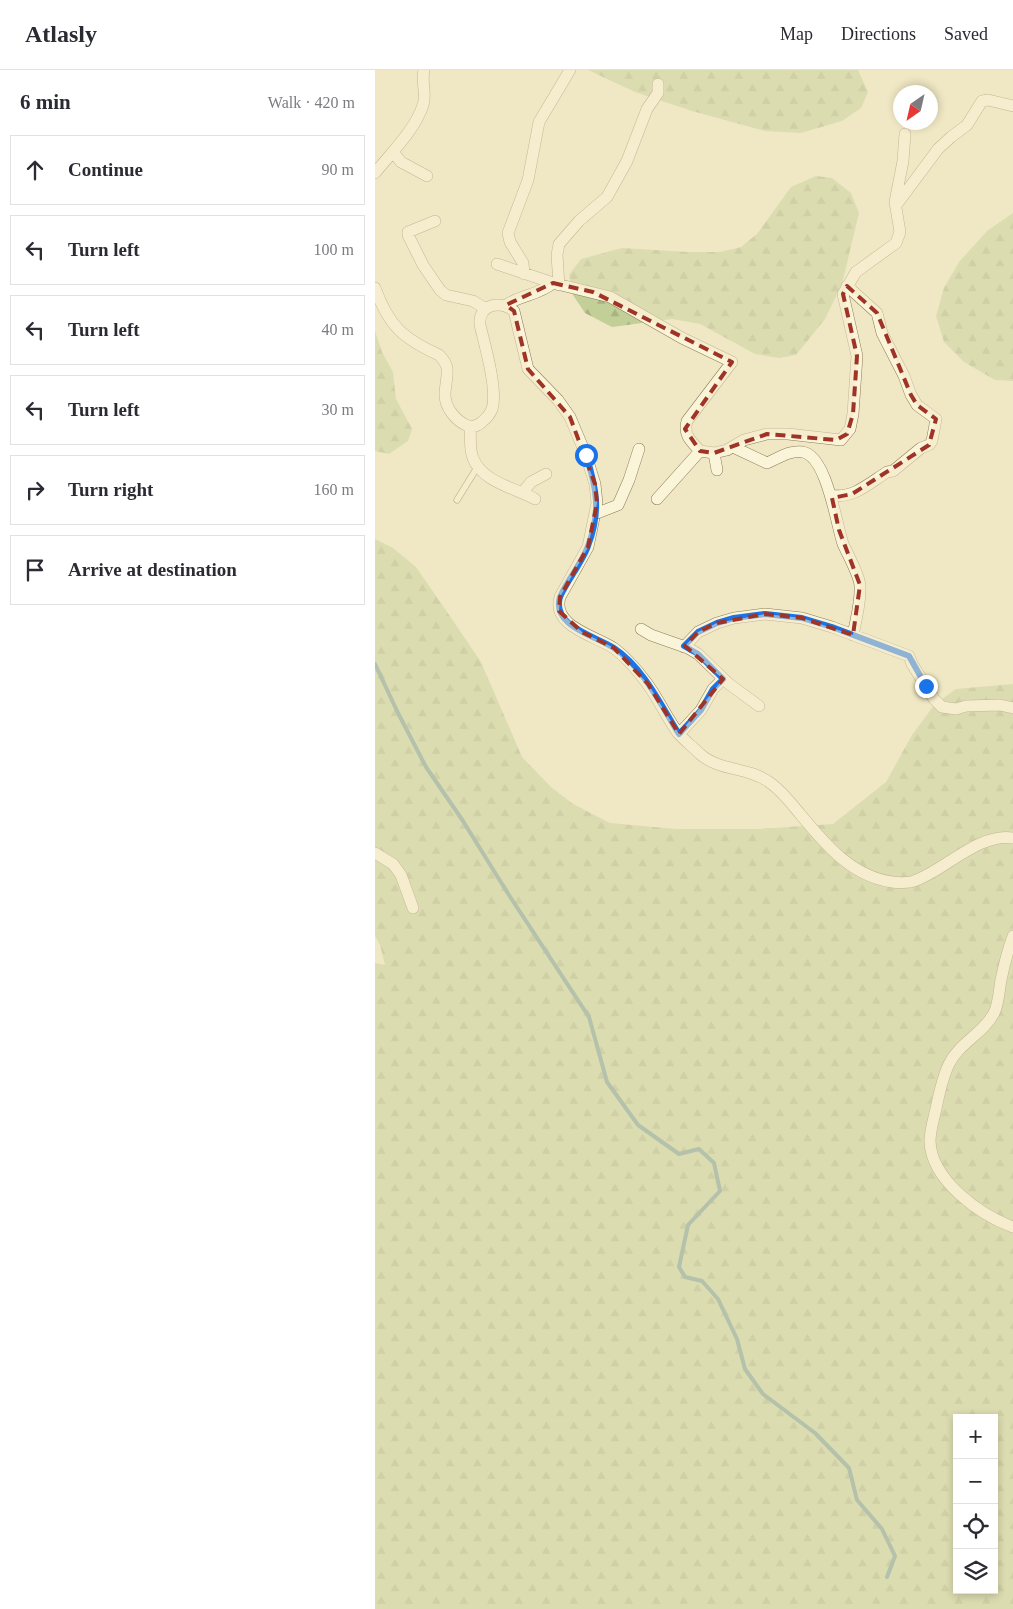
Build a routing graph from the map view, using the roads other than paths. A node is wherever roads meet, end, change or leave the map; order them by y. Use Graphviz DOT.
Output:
graph roads {
  1 [pos="424,70"];
  2 [pos="571,70"];
  3 [pos="658,84"];
  4 [pos="1013,106"];
  5 [pos="905,134"];
  6 [pos="393,152"];
  7 [pos="375,173"];
  8 [pos="427,176"];
  9 [pos="895,206"];
  10 [pos="435,221"];
  11 [pos="497,264"];
  12 [pos="524,274"];
  13 [pos="556,284"];
  14 [pos="847,286"];
  15 [pos="375,288"];
  16 [pos="506,305"];
  17 [pos="485,309"];
  18 [pos="470,426"];
  19 [pos="733,447"];
  20 [pos="639,449"];
  21 [pos="700,451"];
  22 [pos="714,453"];
  23 [pos="478,466"];
  24 [pos="717,470"];
  25 [pos="546,474"];
  26 [pos="523,492"];
  27 [pos="831,495"];
  28 [pos="535,499"];
  29 [pos="657,499"];
  30 [pos="457,500"];
  31 [pos="595,514"];
  32 [pos="641,628"];
  33 [pos="853,635"];
  34 [pos="684,646"];
  35 [pos="723,679"];
  36 [pos="759,706"];
  37 [pos="1013,708"];
  38 [pos="679,734"];
  39 [pos="1013,838"];
  40 [pos="375,853"];
  41 [pos="413,908"];
  42 [pos="1013,936"];
  43 [pos="1013,1227"];
  1 -- 6 [label="street"];
  2 -- 12 [label="street"];
  3 -- 13 [label="street"];
  4 -- 9 [label="street"];
  5 -- 9 [label="street"];
  6 -- 7 [label="street"];
  6 -- 8 [label="street"];
  9 -- 14 [label="street"];
  10 -- 17 [label="street"];
  11 -- 12 [label="street"];
  12 -- 13 [label="street"];
  13 -- 16 [label="street"];
  13 -- 21 [label="street"];
  14 -- 19 [label="street"];
  14 -- 27 [label="street"];
  15 -- 18 [label="street"];
  16 -- 17 [label="street"];
  16 -- 31 [label="street"];
  17 -- 18 [label="street"];
  18 -- 23 [label="street"];
  19 -- 22 [label="street"];
  19 -- 27 [label="street"];
  20 -- 31 [label="street"];
  21 -- 22 [label="street"];
  21 -- 29 [label="street"];
  22 -- 24 [label="street"];
  23 -- 26 [label="street"];
  23 -- 30 [label="lane"];
  25 -- 26 [label="street"];
  26 -- 28 [label="street"];
  27 -- 33 [label="street"];
  31 -- 38 [label="street"];
  32 -- 34 [label="street"];
  33 -- 34 [label="street"];
  33 -- 37 [label="street"];
  34 -- 35 [label="street"];
  35 -- 36 [label="street"];
  35 -- 38 [label="street"];
  38 -- 39 [label="street"];
  40 -- 41 [label="street"];
  42 -- 43 [label="street"];
}
